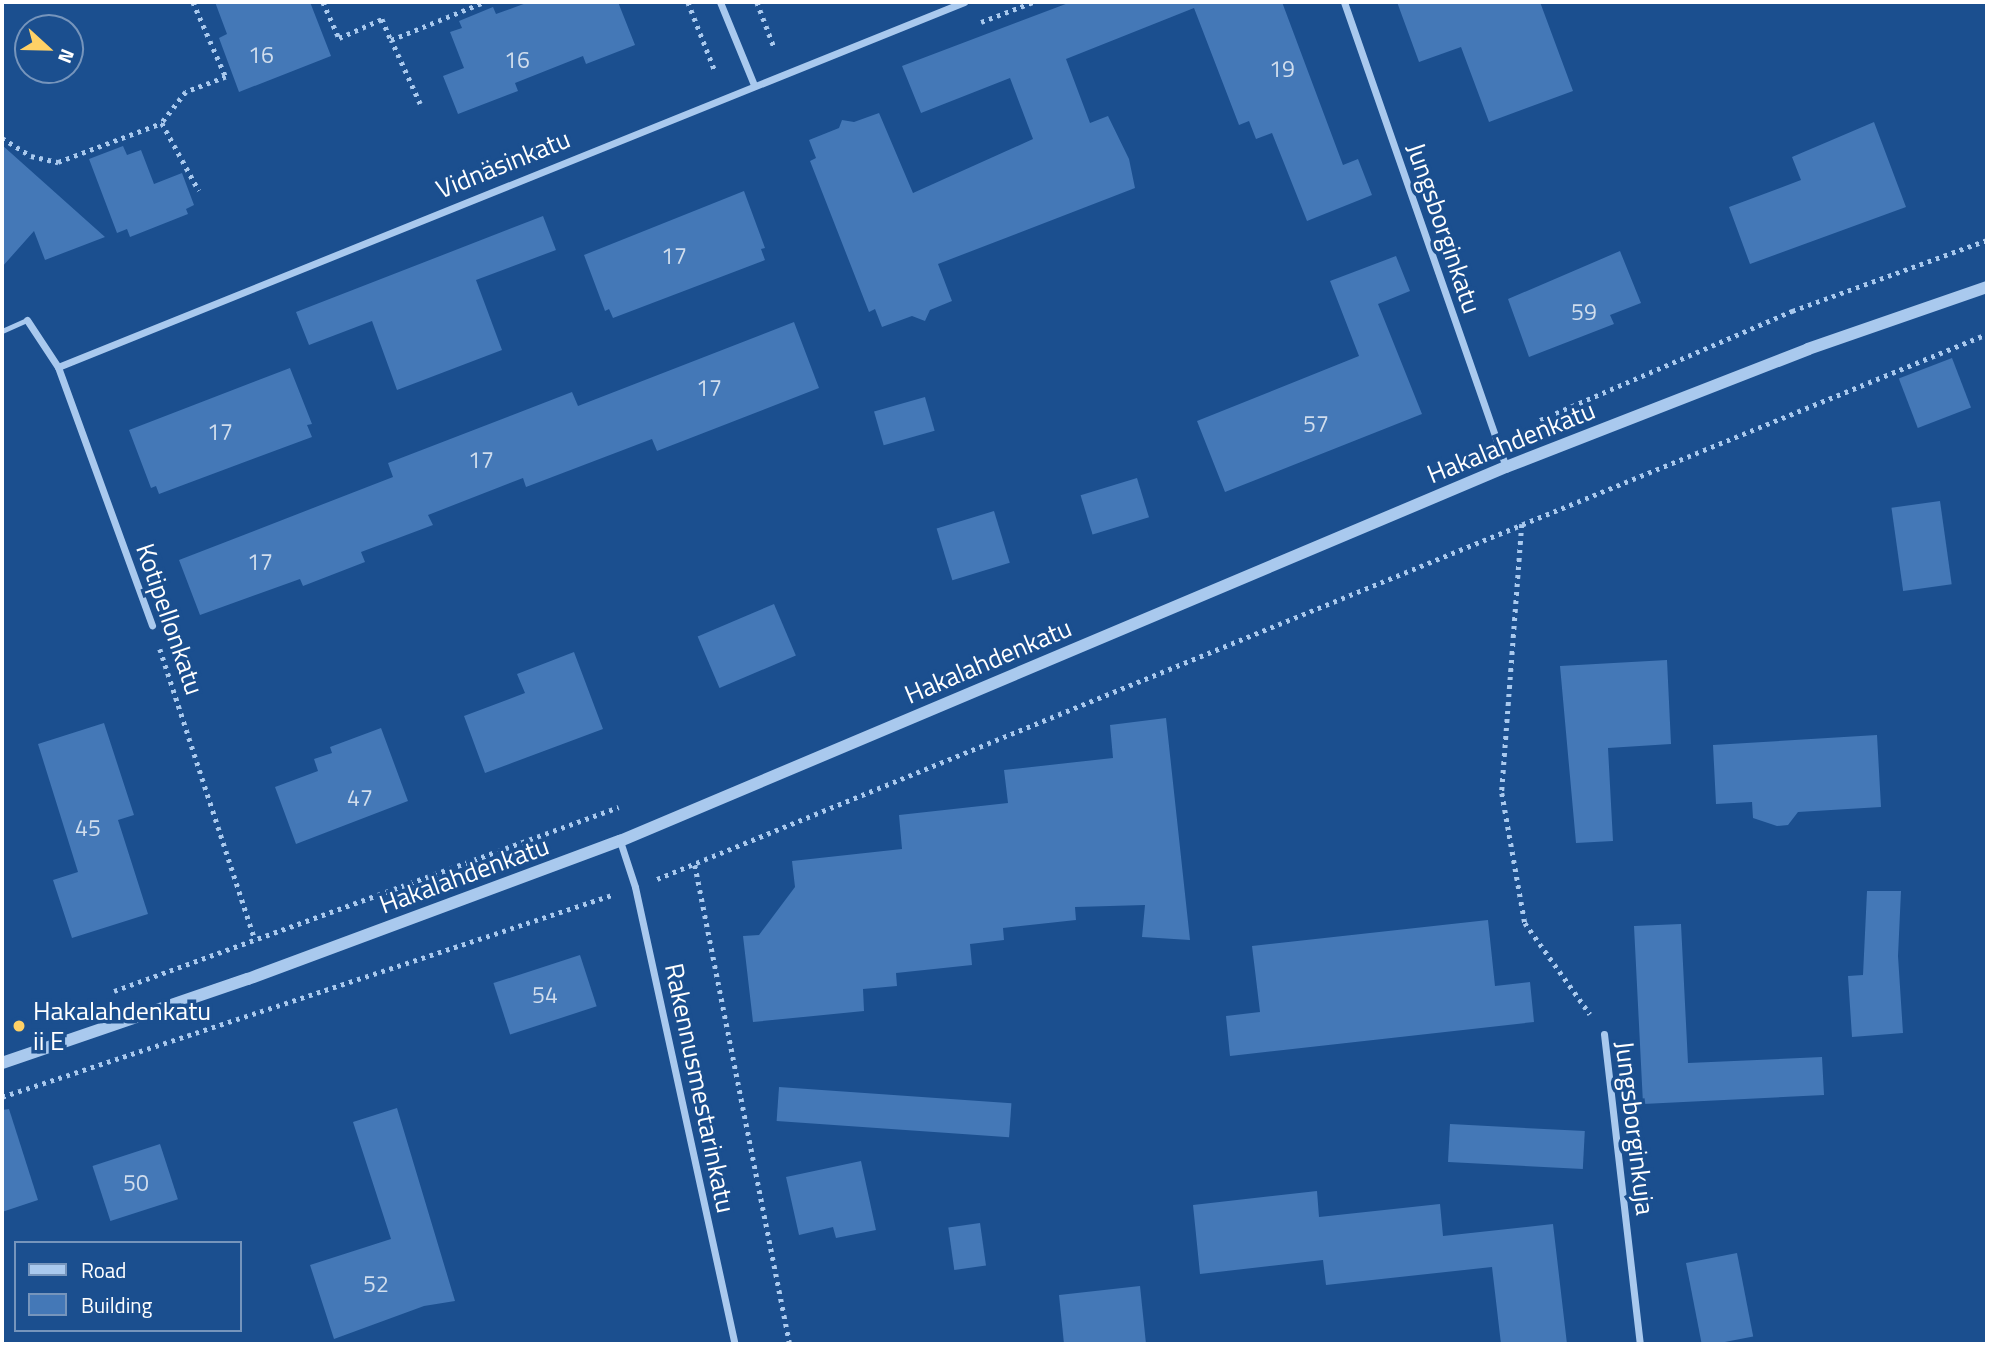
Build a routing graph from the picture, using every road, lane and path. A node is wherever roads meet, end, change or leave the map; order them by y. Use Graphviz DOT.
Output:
graph roads {
  1 [pos="193,2"];
  2 [pos="323,2"];
  3 [pos="484,2"];
  4 [pos="688,2"];
  5 [pos="720,2"];
  6 [pos="757,2"];
  7 [pos="964,2"];
  8 [pos="1344,2"];
  9 [pos="391,40"];
  10 [pos="774,47"];
  11 [pos="715,71"];
  12 [pos="754,85"];
  13 [pos="419,104"];
  14 [pos="162,123"];
  15 [pos="2,138"];
  16 [pos="199,191"];
  17 [pos="1987,240"];
  18 [pos="1987,287"];
  19 [pos="27,320"];
  20 [pos="2,331"];
  21 [pos="1987,334"];
  22 [pos="58,367"];
  23 [pos="1495,439"];
  24 [pos="1506,467"];
  25 [pos="1522,524"];
  26 [pos="152,625"];
  27 [pos="621,806"];
  28 [pos="620,841"];
  29 [pos="695,865"];
  30 [pos="635,887"];
  31 [pos="255,940"];
  32 [pos="111,992"];
  33 [pos="1604,1034"];
  34 [pos="2,1063"];
  35 [pos="2,1097"];
  36 [pos="735,1344"];
  37 [pos="790,1344"];
  38 [pos="1640,1344"];
  1 -- 14 [label="path"];
  2 -- 9 [label="path"];
  3 -- 9 [label="path"];
  4 -- 11 [label="path"];
  5 -- 12 [label="street"];
  6 -- 10 [label="path"];
  7 -- 12 [label="street, Vidnäsinkatu"];
  8 -- 23 [label="street, Jungsborginkatu"];
  9 -- 13 [label="path"];
  12 -- 22 [label="street, Vidnäsinkatu"];
  14 -- 15 [label="path"];
  14 -- 16 [label="path"];
  17 -- 23 [label="path"];
  18 -- 24 [label="street, Hakalahdenkatu"];
  19 -- 20 [label="lane"];
  19 -- 22 [label="street, Kotipellonkatu"];
  21 -- 25 [label="path"];
  22 -- 26 [label="street, Kotipellonkatu"];
  23 -- 24 [label="street, Jungsborginkatu"];
  24 -- 28 [label="street, Hakalahdenkatu"];
  25 -- 29 [label="path"];
  25 -- 33 [label="path, Jungsborginkuja"];
  26 -- 31 [label="path, Kotipellonkatu"];
  27 -- 31 [label="path"];
  28 -- 30 [label="street, Rakennusmestarinkatu"];
  28 -- 34 [label="street, Hakalahdenkatu"];
  29 -- 30 [label="path"];
  29 -- 37 [label="path"];
  30 -- 35 [label="path"];
  30 -- 36 [label="street, Rakennusmestarinkatu"];
  31 -- 32 [label="path"];
  33 -- 38 [label="street, Jungsborginkuja"];
}
